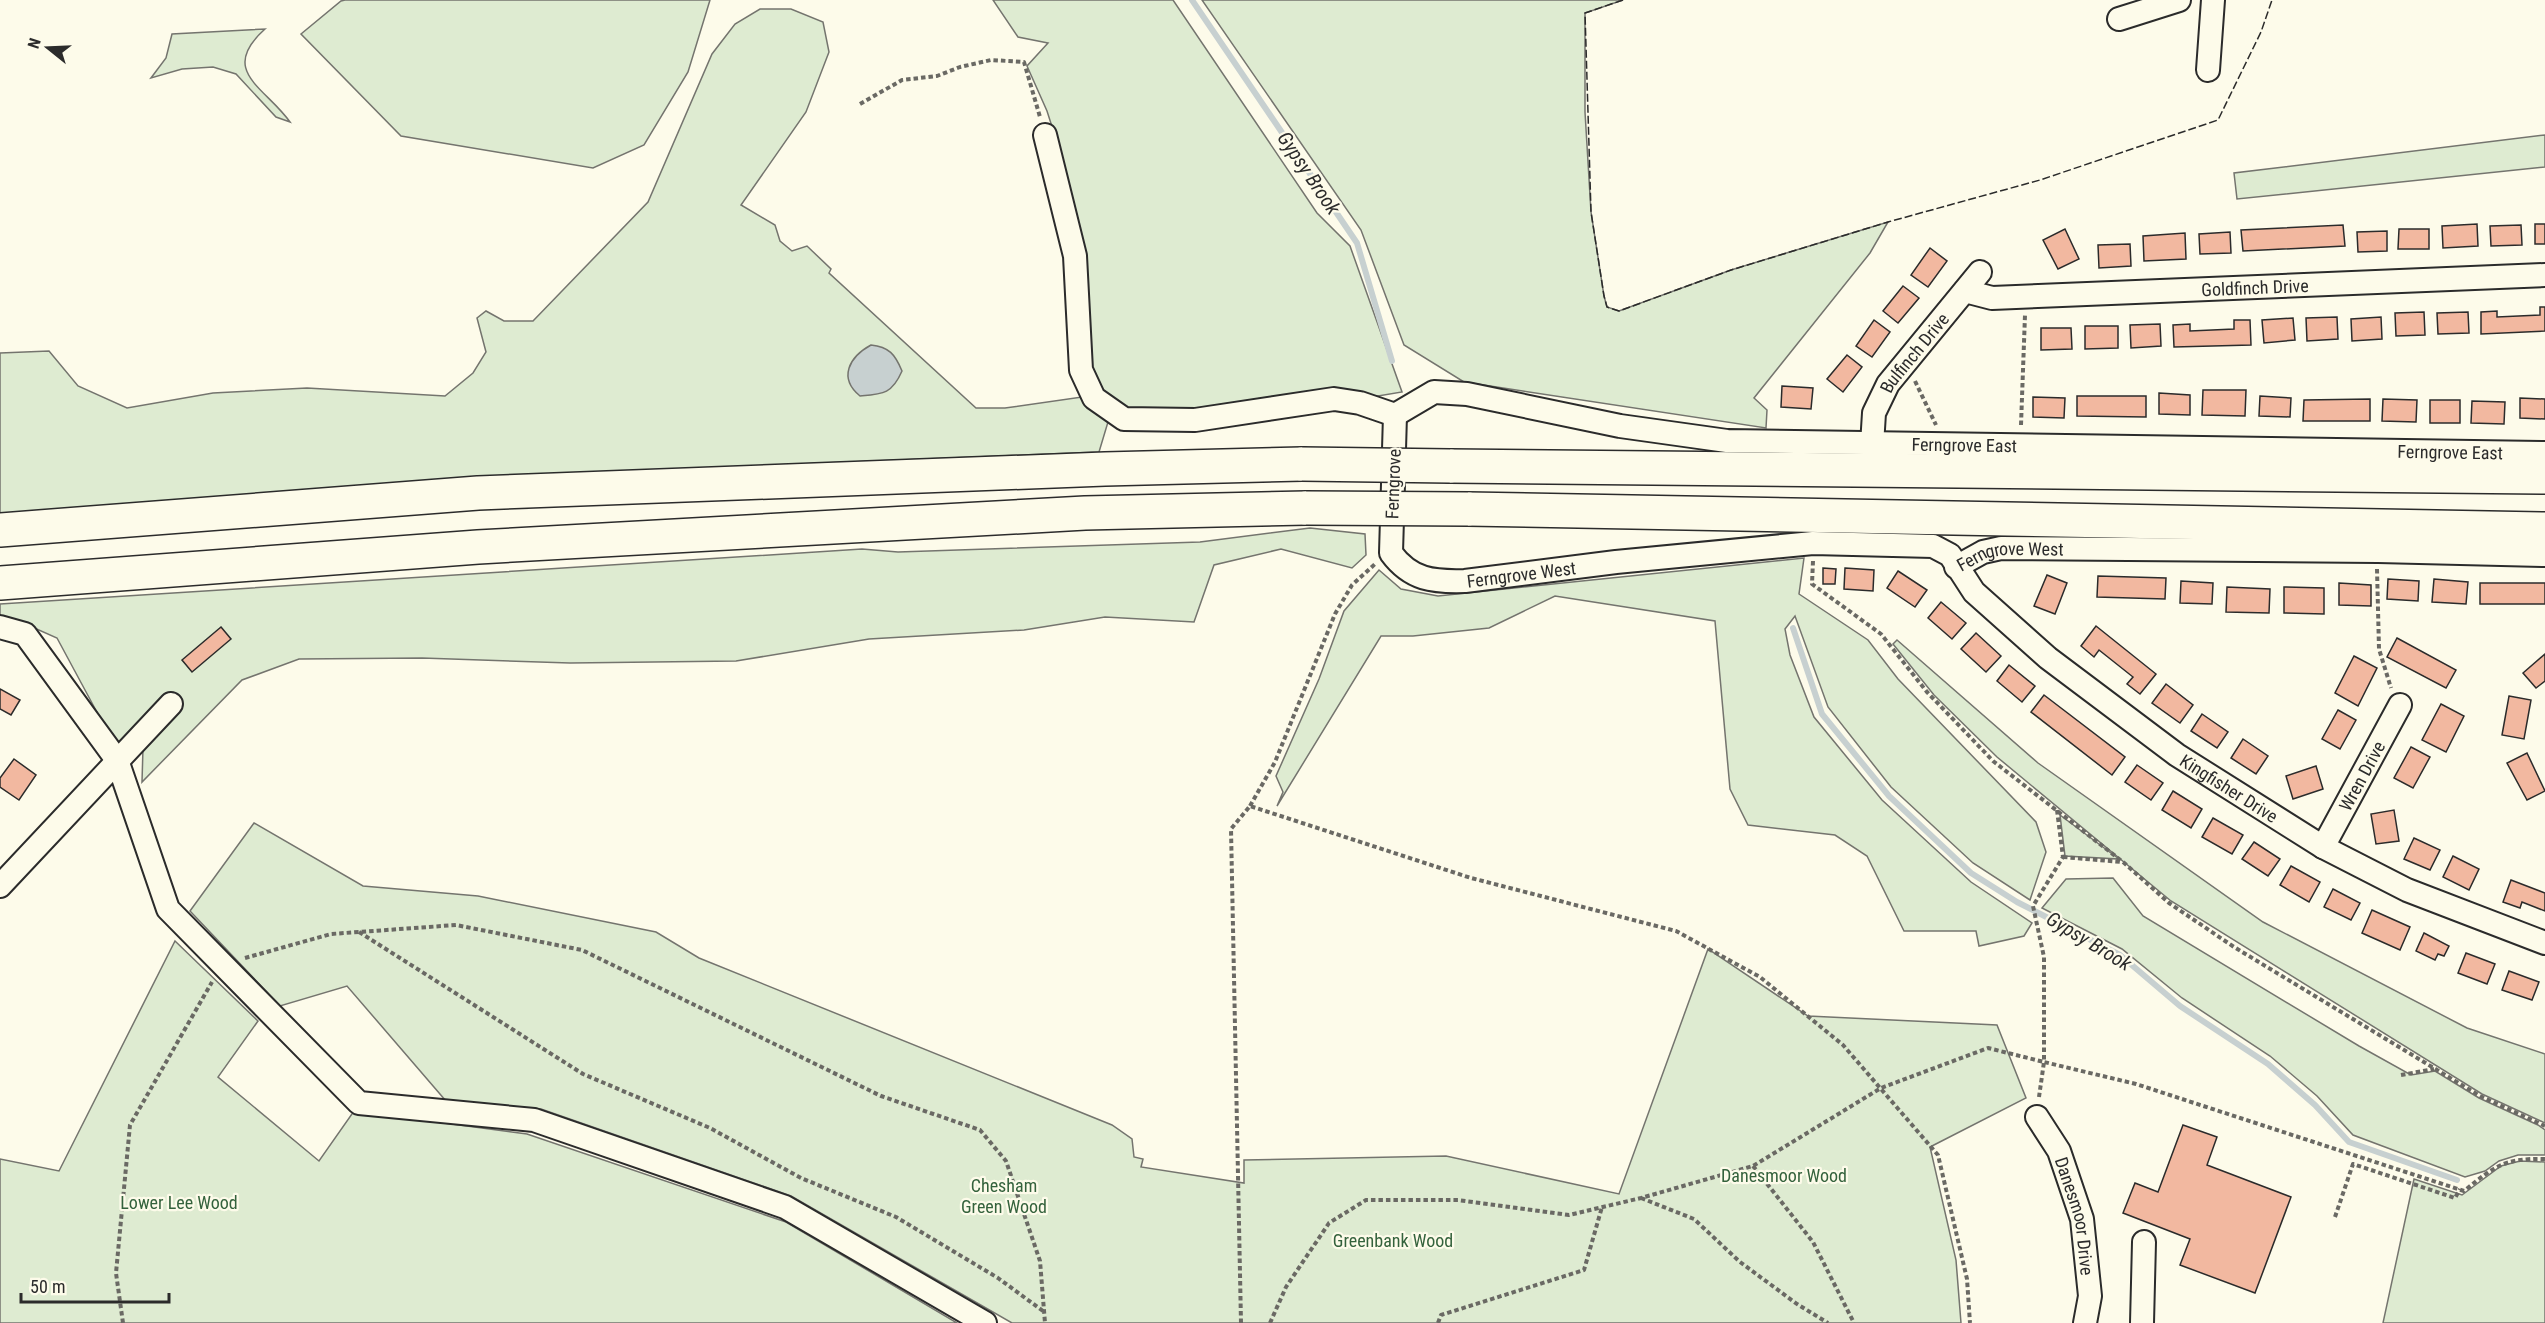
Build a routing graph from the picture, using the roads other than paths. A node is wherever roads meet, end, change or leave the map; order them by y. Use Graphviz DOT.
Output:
graph roads {
  1 [pos="2179,0"];
  2 [pos="2213,0"];
  3 [pos="2119,19"];
  4 [pos="2208,70"];
  5 [pos="1045,135"];
  6 [pos="1980,272"];
  7 [pos="2545,275"];
  8 [pos="1965,291"];
  9 [pos="1395,415"];
  10 [pos="1872,445"];
  11 [pos="2545,453"];
  12 [pos="2545,477"];
  13 [pos="2545,529"];
  14 [pos="0,530"];
  15 [pos="1391,553"];
  16 [pos="2545,555"];
  17 [pos="1956,567"];
  18 [pos="0,583"];
  19 [pos="0,627"];
  20 [pos="171,704"];
  21 [pos="2400,705"];
  22 [pos="117,760"];
  23 [pos="2323,847"];
  24 [pos="0,886"];
  25 [pos="2545,943"];
  26 [pos="2037,1117"];
  27 [pos="2144,1242"];
  28 [pos="985,1323"];
  29 [pos="2085,1323"];
  30 [pos="2142,1323"];
  1 -- 3 [label="street"];
  2 -- 4 [label="street"];
  5 -- 9 [label="street"];
  6 -- 8 [label="street, Bulfinch Drive"];
  7 -- 8 [label="street, Goldfinch Drive"];
  8 -- 10 [label="street, Bulfinch Drive"];
  9 -- 10 [label="street, Ferngrove East"];
  9 -- 15 [label="street, Ferngrove"];
  10 -- 11 [label="street, Ferngrove East"];
  12 -- 14 [label="highway, bridge"];
  13 -- 18 [label="highway, bridge"];
  15 -- 17 [label="street, Ferngrove West"];
  16 -- 17 [label="street, Ferngrove West"];
  17 -- 23 [label="street, Kingfisher Drive"];
  19 -- 22 [label="street"];
  20 -- 22 [label="street"];
  21 -- 23 [label="street, Wren Drive"];
  22 -- 24 [label="street"];
  22 -- 28 [label="street"];
  23 -- 25 [label="street, Kingfisher Drive"];
  26 -- 29 [label="street, Danesmoor Drive"];
  27 -- 30 [label="street"];
}
